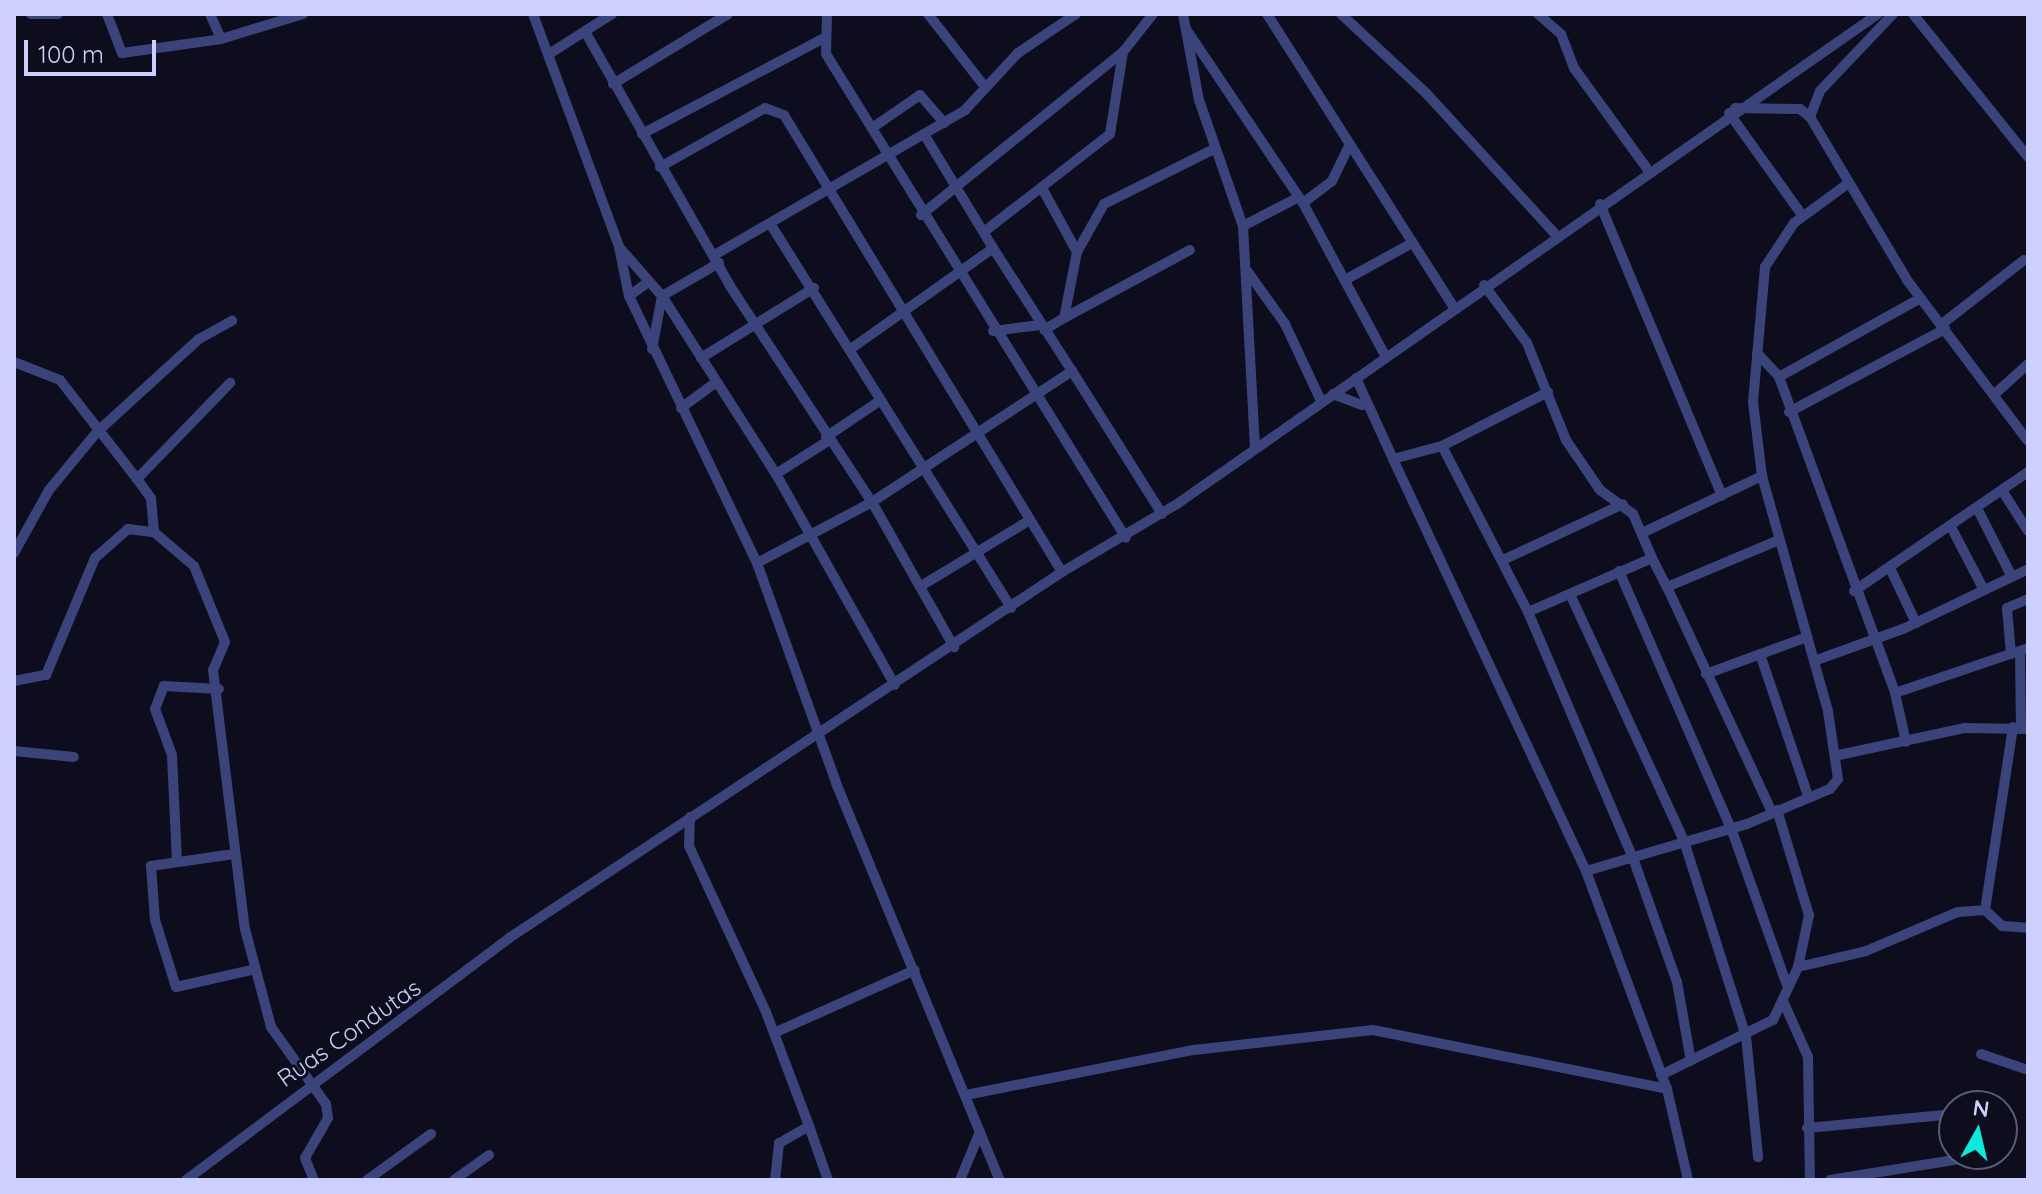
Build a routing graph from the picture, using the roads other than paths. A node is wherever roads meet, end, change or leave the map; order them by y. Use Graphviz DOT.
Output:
graph roads {
  1 [pos="31,14"];
  2 [pos="58,14"];
  3 [pos="107,14"];
  4 [pos="210,14"];
  5 [pos="303,14"];
  6 [pos="533,14"];
  7 [pos="612,14"];
  8 [pos="728,14"];
  9 [pos="827,14"];
  10 [pos="928,14"];
  11 [pos="1076,14"];
  12 [pos="1153,14"];
  13 [pos="1183,14"];
  14 [pos="1267,14"];
  15 [pos="1341,14"];
  16 [pos="1538,14"];
  17 [pos="1878,14"];
  18 [pos="1893,14"];
  19 [pos="1913,14"];
  20 [pos="1186,29"];
  21 [pos="587,35"];
  22 [pos="221,39"];
  23 [pos="822,39"];
  24 [pos="1123,52"];
  25 [pos="549,54"];
  26 [pos="613,84"];
  27 [pos="985,87"];
  28 [pos="1732,111"];
  29 [pos="1810,117"];
  30 [pos="944,123"];
  31 [pos="872,128"];
  32 [pos="642,134"];
  33 [pos="924,134"];
  34 [pos="1350,144"];
  35 [pos="1214,149"];
  36 [pos="889,154"];
  37 [pos="2028,157"];
  38 [pos="660,167"];
  39 [pos="1648,170"];
  40 [pos="1846,185"];
  41 [pos="1042,188"];
  42 [pos="959,191"];
  43 [pos="831,192"];
  44 [pos="1300,200"];
  45 [pos="1600,204"];
  46 [pos="921,215"];
  47 [pos="1802,215"];
  48 [pos="771,225"];
  49 [pos="1243,226"];
  50 [pos="985,231"];
  51 [pos="1556,235"];
  52 [pos="1412,243"];
  53 [pos="619,247"];
  54 [pos="993,248"];
  55 [pos="1190,250"];
  56 [pos="1077,252"];
  57 [pos="717,259"];
  58 [pos="2024,260"];
  59 [pos="1248,272"];
  60 [pos="957,273"];
  61 [pos="1345,280"];
  62 [pos="648,282"];
  63 [pos="1484,285"];
  64 [pos="814,288"];
  65 [pos="629,296"];
  66 [pos="662,296"];
  67 [pos="1921,298"];
  68 [pos="1454,308"];
  69 [pos="902,310"];
  70 [pos="1064,318"];
  71 [pos="232,321"];
  72 [pos="752,322"];
  73 [pos="1944,326"];
  74 [pos="1042,328"];
  75 [pos="993,331"];
  76 [pos="852,348"];
  77 [pos="651,351"];
  78 [pos="1757,353"];
  79 [pos="1386,357"];
  80 [pos="701,358"];
  81 [pos="14,362"];
  82 [pos="2028,364"];
  83 [pos="1072,371"];
  84 [pos="1779,377"];
  85 [pos="1356,378"];
  86 [pos="230,383"];
  87 [pos="715,383"];
  88 [pos="1548,392"];
  89 [pos="1997,392"];
  90 [pos="1034,394"];
  91 [pos="1333,394"];
  92 [pos="881,400"];
  93 [pos="1321,401"];
  94 [pos="1362,405"];
  95 [pos="681,408"];
  96 [pos="1789,412"];
  97 [pos="977,430"];
  98 [pos="97,432"];
  99 [pos="827,439"];
  100 [pos="2028,441"];
  101 [pos="1442,446"];
  102 [pos="1255,447"];
  103 [pos="1393,459"];
  104 [pos="922,465"];
  105 [pos="2028,472"];
  106 [pos="776,474"];
  107 [pos="1762,476"];
  108 [pos="137,479"];
  109 [pos="2003,492"];
  110 [pos="1722,495"];
  111 [pos="872,502"];
  112 [pos="1623,504"];
  113 [pos="1978,510"];
  114 [pos="1162,514"];
  115 [pos="1030,520"];
  116 [pos="1951,527"];
  117 [pos="2028,531"];
  118 [pos="154,532"];
  119 [pos="1644,532"];
  120 [pos="809,537"];
  121 [pos="17,538"];
  122 [pos="1126,538"];
  123 [pos="1779,540"];
  124 [pos="975,552"];
  125 [pos="14,553"];
  126 [pos="1652,558"];
  127 [pos="1503,560"];
  128 [pos="757,563"];
  129 [pos="1890,568"];
  130 [pos="2028,569"];
  131 [pos="1619,571"];
  132 [pos="1062,572"];
  133 [pos="2012,577"];
  134 [pos="921,586"];
  135 [pos="1667,587"];
  136 [pos="1984,590"];
  137 [pos="1854,591"];
  138 [pos="1570,594"];
  139 [pos="2028,599"];
  140 [pos="1011,608"];
  141 [pos="1528,612"];
  142 [pos="1916,623"];
  143 [pos="1807,637"];
  144 [pos="1876,639"];
  145 [pos="954,647"];
  146 [pos="2020,651"];
  147 [pos="1760,654"];
  148 [pos="1814,661"];
  149 [pos="1706,674"];
  150 [pos="14,681"];
  151 [pos="895,685"];
  152 [pos="219,689"];
  153 [pos="1895,693"];
  154 [pos="2021,728"];
  155 [pos="823,731"];
  156 [pos="1906,742"];
  157 [pos="14,751"];
  158 [pos="1839,755"];
  159 [pos="74,757"];
  160 [pos="1808,796"];
  161 [pos="1774,811"];
  162 [pos="690,817"];
  163 [pos="1731,828"];
  164 [pos="1684,841"];
  165 [pos="234,854"];
  166 [pos="1633,858"];
  167 [pos="177,862"];
  168 [pos="1586,871"];
  169 [pos="1985,910"];
  170 [pos="2028,928"];
  171 [pos="1798,967"];
  172 [pos="252,970"];
  173 [pos="915,970"];
  174 [pos="1788,988"];
  175 [pos="1784,1003"];
  176 [pos="774,1033"];
  177 [pos="1746,1036"];
  178 [pos="1981,1054"];
  179 [pos="1691,1061"];
  180 [pos="2028,1070"];
  181 [pos="1661,1075"];
  182 [pos="311,1081"];
  183 [pos="1667,1089"];
  184 [pos="966,1095"];
  185 [pos="1938,1116"];
  186 [pos="809,1126"];
  187 [pos="1807,1128"];
  188 [pos="980,1132"];
  189 [pos="431,1134"];
  190 [pos="489,1155"];
  191 [pos="1758,1157"];
  192 [pos="1938,1163"];
  193 [pos="186,1180"];
  194 [pos="314,1180"];
  195 [pos="367,1180"];
  196 [pos="454,1180"];
  197 [pos="775,1180"];
  198 [pos="828,1180"];
  199 [pos="960,1180"];
  200 [pos="1000,1180"];
  201 [pos="1688,1180"];
  202 [pos="1810,1180"];
  203 [pos="1830,1180"];
  1 -- 2 [label="street"];
  3 -- 22 [label="street"];
  4 -- 22 [label="street"];
  5 -- 22 [label="street"];
  6 -- 25 [label="street"];
  7 -- 21 [label="street"];
  8 -- 26 [label="street"];
  9 -- 23 [label="street"];
  10 -- 27 [label="street"];
  11 -- 27 [label="street"];
  12 -- 24 [label="street"];
  13 -- 20 [label="street"];
  14 -- 34 [label="street"];
  15 -- 51 [label="street"];
  16 -- 39 [label="street"];
  17 -- 28 [label="street, Ruas Condutas"];
  18 -- 29 [label="street"];
  19 -- 37 [label="street"];
  20 -- 35 [label="street"];
  20 -- 44 [label="street"];
  21 -- 25 [label="street"];
  21 -- 26 [label="street"];
  23 -- 31 [label="street"];
  23 -- 32 [label="street"];
  24 -- 41 [label="street"];
  24 -- 42 [label="street"];
  25 -- 53 [label="street"];
  26 -- 32 [label="street"];
  27 -- 30 [label="street"];
  28 -- 29 [label="street"];
  28 -- 39 [label="street, Ruas Condutas"];
  28 -- 47 [label="street"];
  29 -- 40 [label="street"];
  30 -- 31 [label="street"];
  30 -- 33 [label="street"];
  31 -- 36 [label="street"];
  32 -- 38 [label="street"];
  33 -- 36 [label="street"];
  33 -- 42 [label="street"];
  34 -- 44 [label="street"];
  34 -- 52 [label="street"];
  35 -- 49 [label="street"];
  35 -- 56 [label="street"];
  36 -- 43 [label="street"];
  36 -- 46 [label="street"];
  38 -- 43 [label="street"];
  38 -- 57 [label="street"];
  39 -- 45 [label="street, Ruas Condutas"];
  40 -- 47 [label="street"];
  40 -- 67 [label="street"];
  41 -- 50 [label="street"];
  41 -- 56 [label="street"];
  42 -- 46 [label="street"];
  42 -- 50 [label="street"];
  43 -- 48 [label="street"];
  43 -- 69 [label="street"];
  44 -- 49 [label="street"];
  44 -- 61 [label="street"];
  45 -- 51 [label="street, Ruas Condutas"];
  45 -- 110 [label="street"];
  46 -- 60 [label="street"];
  47 -- 78 [label="street"];
  48 -- 57 [label="street"];
  48 -- 64 [label="street"];
  49 -- 59 [label="street"];
  50 -- 54 [label="street"];
  51 -- 63 [label="street, Ruas Condutas"];
  52 -- 61 [label="street"];
  52 -- 68 [label="street"];
  53 -- 62 [label="street"];
  53 -- 65 [label="street"];
  54 -- 60 [label="street"];
  54 -- 74 [label="street"];
  55 -- 70 [label="street"];
  56 -- 70 [label="street"];
  57 -- 66 [label="street"];
  57 -- 72 [label="street"];
  58 -- 73 [label="street"];
  59 -- 93 [label="street"];
  59 -- 102 [label="street"];
  60 -- 69 [label="street"];
  60 -- 75 [label="street"];
  61 -- 79 [label="street"];
  62 -- 65 [label="street"];
  62 -- 66 [label="street"];
  63 -- 68 [label="street, Ruas Condutas"];
  63 -- 88 [label="street"];
  64 -- 72 [label="street"];
  64 -- 76 [label="street"];
  65 -- 77 [label="street"];
  66 -- 77 [label="street"];
  66 -- 80 [label="street"];
  67 -- 73 [label="street"];
  67 -- 84 [label="street"];
  68 -- 79 [label="street, Ruas Condutas"];
  69 -- 76 [label="street"];
  69 -- 97 [label="street"];
  70 -- 74 [label="street"];
  71 -- 98 [label="street"];
  72 -- 80 [label="street"];
  72 -- 99 [label="street"];
  73 -- 89 [label="street"];
  73 -- 96 [label="street"];
  74 -- 75 [label="street"];
  74 -- 83 [label="street"];
  75 -- 90 [label="street"];
  76 -- 92 [label="street"];
  77 -- 95 [label="street"];
  78 -- 84 [label="street"];
  78 -- 107 [label="street"];
  79 -- 85 [label="street, Ruas Condutas"];
  80 -- 87 [label="street"];
  81 -- 98 [label="street"];
  82 -- 89 [label="street"];
  83 -- 90 [label="street"];
  83 -- 114 [label="street"];
  84 -- 96 [label="street"];
  85 -- 91 [label="street, Ruas Condutas"];
  85 -- 94 [label="street"];
  86 -- 108 [label="street"];
  87 -- 95 [label="street"];
  87 -- 106 [label="street"];
  88 -- 101 [label="street"];
  88 -- 112 [label="street"];
  89 -- 100 [label="street"];
  90 -- 97 [label="street"];
  90 -- 122 [label="street"];
  91 -- 93 [label="street, Ruas Condutas"];
  91 -- 94 [label="street"];
  92 -- 99 [label="street"];
  92 -- 104 [label="street"];
  93 -- 102 [label="street, Ruas Condutas"];
  94 -- 103 [label="street"];
  95 -- 128 [label="street"];
  96 -- 137 [label="street"];
  97 -- 104 [label="street"];
  97 -- 115 [label="street"];
  98 -- 108 [label="street"];
  98 -- 121 [label="street"];
  99 -- 106 [label="street"];
  99 -- 111 [label="street"];
  101 -- 103 [label="street"];
  101 -- 127 [label="street"];
  102 -- 114 [label="street, Ruas Condutas"];
  103 -- 168 [label="street"];
  104 -- 111 [label="street"];
  104 -- 124 [label="street"];
  105 -- 109 [label="street"];
  106 -- 120 [label="street"];
  107 -- 110 [label="street"];
  107 -- 123 [label="street"];
  108 -- 118 [label="street"];
  109 -- 113 [label="street"];
  109 -- 117 [label="street"];
  110 -- 119 [label="street"];
  111 -- 120 [label="street"];
  111 -- 134 [label="street"];
  112 -- 119 [label="street"];
  112 -- 127 [label="street"];
  113 -- 116 [label="street"];
  113 -- 133 [label="street"];
  114 -- 122 [label="street, Ruas Condutas"];
  115 -- 124 [label="street"];
  115 -- 132 [label="street"];
  116 -- 129 [label="street"];
  116 -- 136 [label="street"];
  118 -- 150 [label="street"];
  118 -- 152 [label="street"];
  119 -- 126 [label="street"];
  120 -- 128 [label="street"];
  120 -- 151 [label="street"];
  121 -- 125 [label="street"];
  122 -- 132 [label="street, Ruas Condutas"];
  123 -- 135 [label="street"];
  123 -- 143 [label="street"];
  124 -- 134 [label="street"];
  124 -- 140 [label="street"];
  126 -- 131 [label="street"];
  126 -- 135 [label="street"];
  127 -- 141 [label="street"];
  128 -- 155 [label="street"];
  129 -- 137 [label="street"];
  129 -- 142 [label="street"];
  130 -- 133 [label="street"];
  131 -- 138 [label="street"];
  131 -- 163 [label="street"];
  132 -- 140 [label="street, Ruas Condutas"];
  133 -- 136 [label="street"];
  134 -- 145 [label="street"];
  135 -- 149 [label="street"];
  136 -- 142 [label="street"];
  137 -- 144 [label="street"];
  138 -- 141 [label="street"];
  138 -- 164 [label="street"];
  139 -- 146 [label="street"];
  140 -- 145 [label="street, Ruas Condutas"];
  141 -- 166 [label="street"];
  142 -- 144 [label="street"];
  143 -- 147 [label="street"];
  143 -- 148 [label="street"];
  144 -- 148 [label="street"];
  144 -- 153 [label="street"];
  145 -- 151 [label="street, Ruas Condutas"];
  146 -- 153 [label="street"];
  146 -- 154 [label="street"];
  147 -- 149 [label="street"];
  147 -- 160 [label="street"];
  148 -- 158 [label="street"];
  149 -- 161 [label="street"];
  151 -- 155 [label="street, Ruas Condutas"];
  152 -- 165 [label="street"];
  152 -- 167 [label="street"];
  153 -- 156 [label="street"];
  154 -- 156 [label="street"];
  154 -- 169 [label="street"];
  155 -- 162 [label="street, Ruas Condutas"];
  155 -- 173 [label="street"];
  156 -- 158 [label="street"];
  157 -- 159 [label="street"];
  158 -- 160 [label="street"];
  160 -- 161 [label="street"];
  161 -- 163 [label="street"];
  161 -- 171 [label="street"];
  162 -- 176 [label="street"];
  162 -- 182 [label="street, Ruas Condutas"];
  163 -- 164 [label="street"];
  163 -- 174 [label="street"];
  164 -- 166 [label="street"];
  164 -- 177 [label="street"];
  165 -- 167 [label="street"];
  165 -- 172 [label="street"];
  166 -- 168 [label="street"];
  166 -- 179 [label="street"];
  167 -- 172 [label="street"];
  168 -- 181 [label="street"];
  169 -- 170 [label="street"];
  169 -- 171 [label="street"];
  171 -- 174 [label="street"];
  172 -- 182 [label="street"];
  173 -- 176 [label="street"];
  173 -- 184 [label="street"];
  174 -- 175 [label="street"];
  175 -- 177 [label="street"];
  175 -- 187 [label="street"];
  176 -- 186 [label="street"];
  177 -- 179 [label="street"];
  177 -- 191 [label="street"];
  178 -- 180 [label="street"];
  179 -- 181 [label="street"];
  181 -- 183 [label="street"];
  182 -- 193 [label="street, Ruas Condutas"];
  182 -- 194 [label="street"];
  183 -- 184 [label="street"];
  183 -- 201 [label="street"];
  184 -- 188 [label="street"];
  185 -- 187 [label="street"];
  186 -- 197 [label="street"];
  186 -- 198 [label="street"];
  187 -- 202 [label="street"];
  188 -- 199 [label="street"];
  188 -- 200 [label="street"];
  189 -- 195 [label="street"];
  190 -- 196 [label="street"];
  192 -- 203 [label="street"];
}
